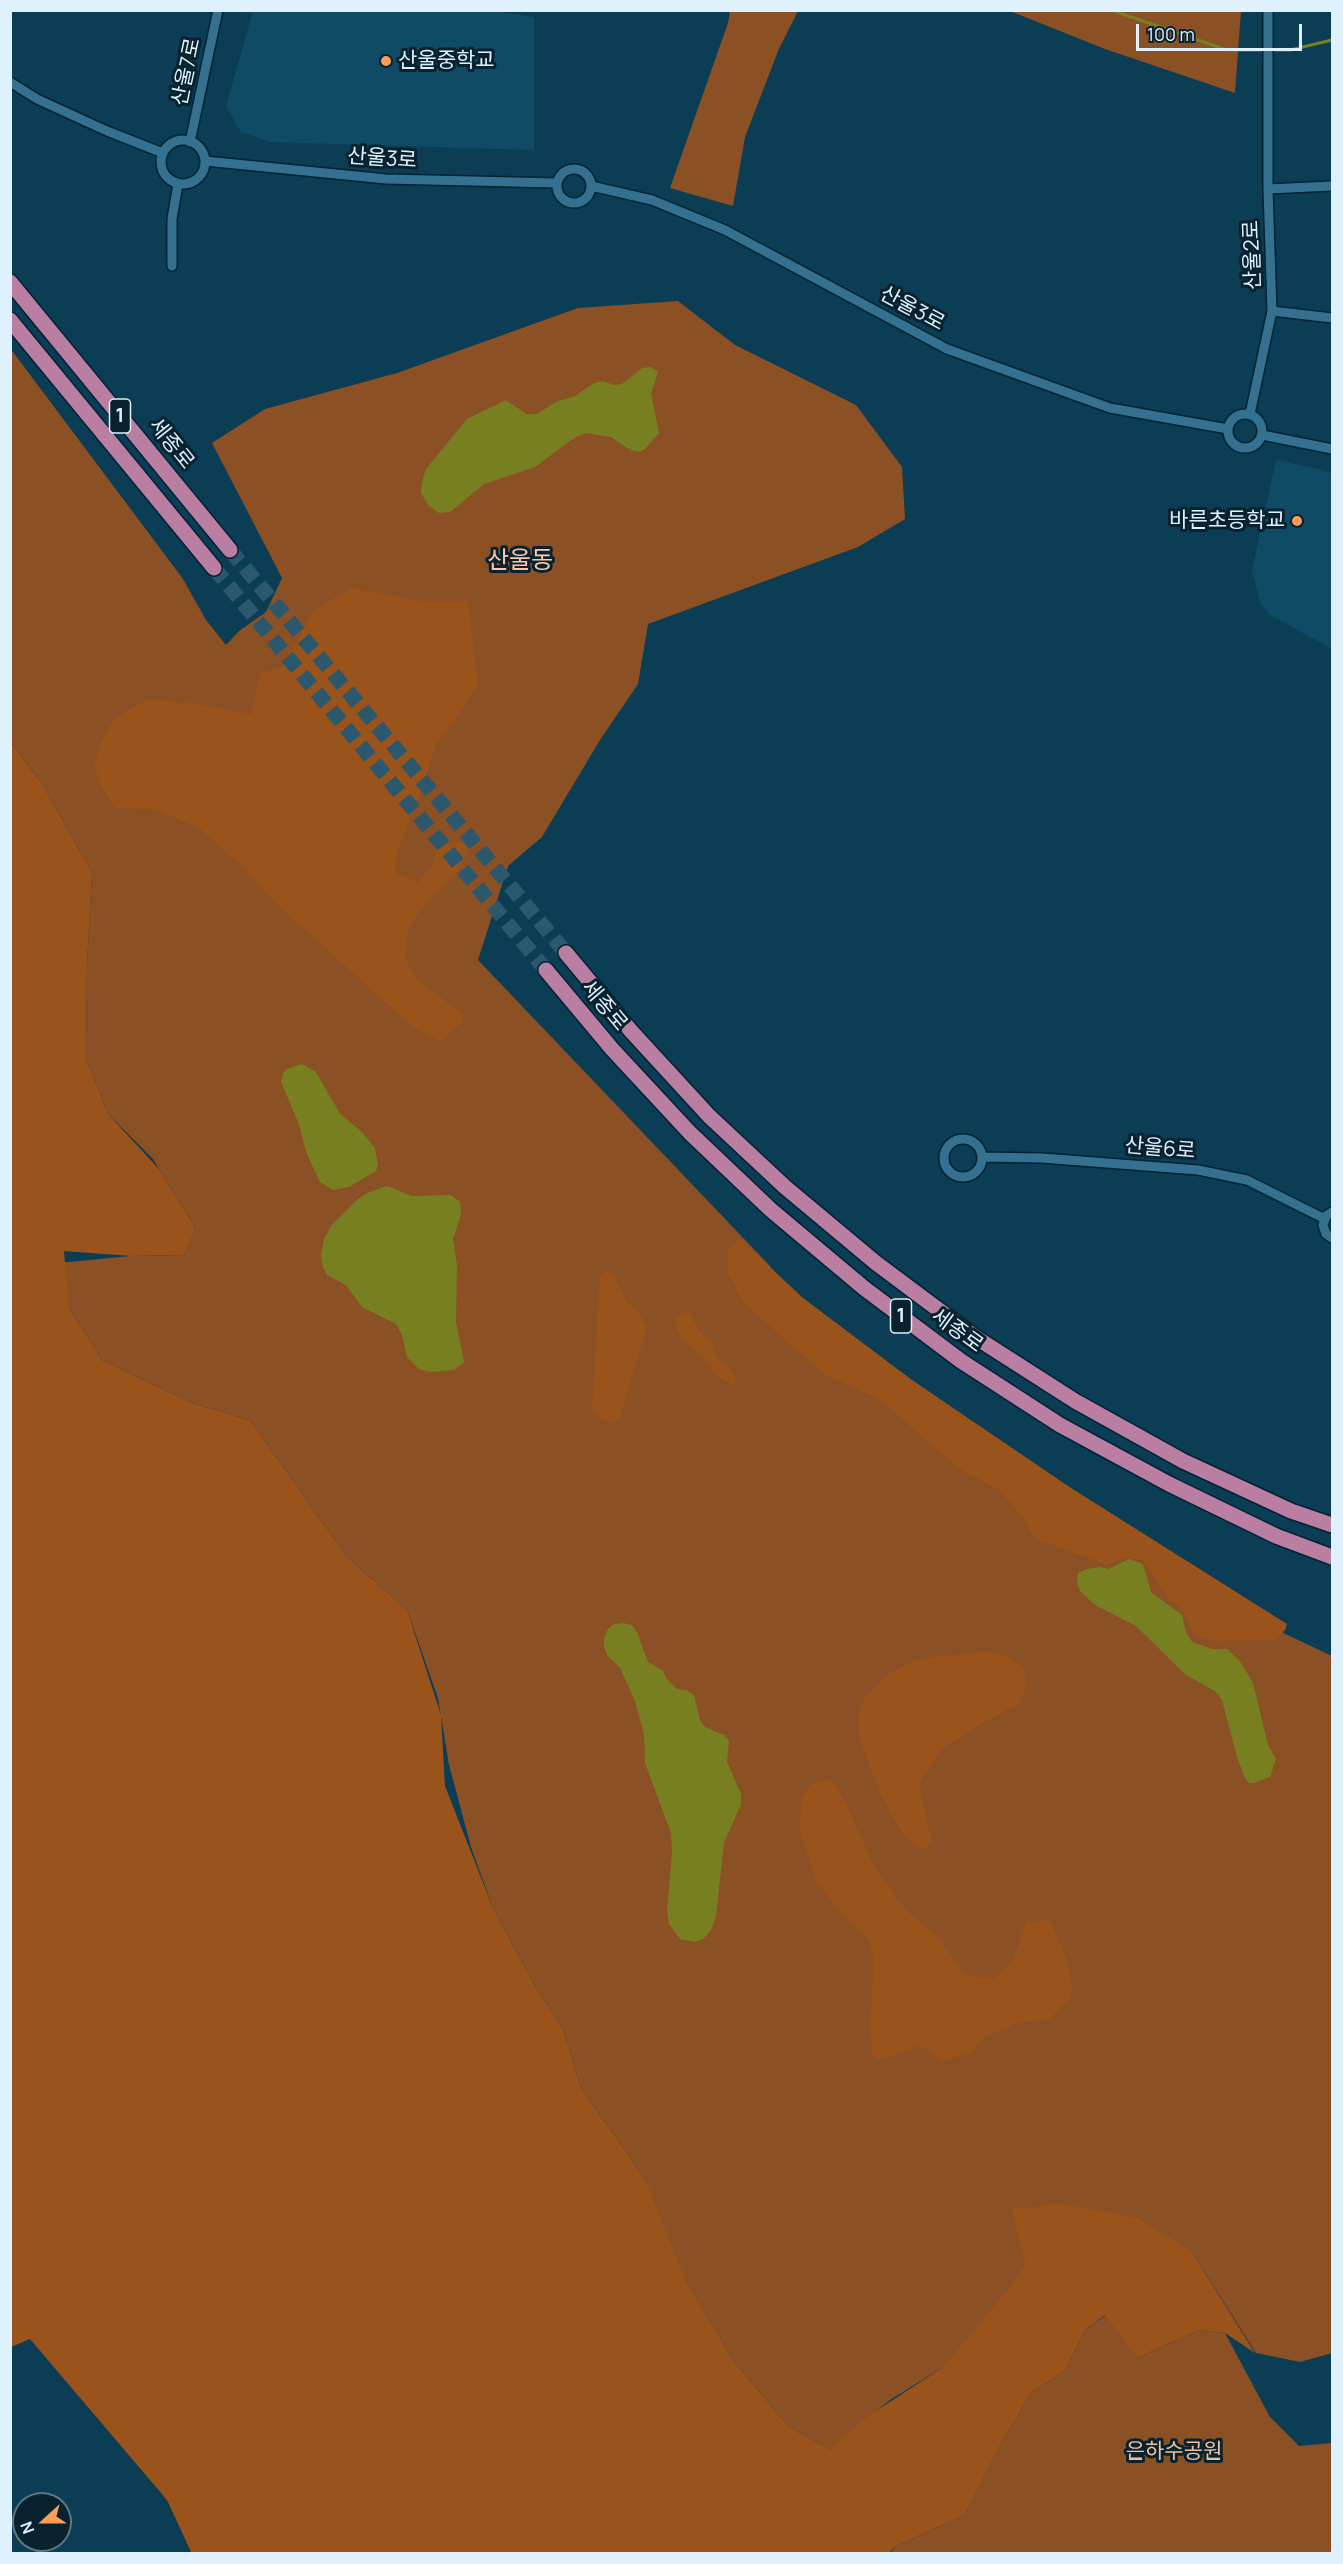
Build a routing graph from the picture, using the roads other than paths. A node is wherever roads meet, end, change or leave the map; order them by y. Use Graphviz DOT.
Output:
graph roads {
  1 [pos="219,10"];
  2 [pos="1268,11"];
  3 [pos="10,82"];
  4 [pos="190,141"];
  5 [pos="163,153"];
  6 [pos="206,161"];
  7 [pos="557,183"];
  8 [pos="178,184"];
  9 [pos="591,186"];
  10 [pos="1332,186"];
  11 [pos="1268,189"];
  12 [pos="172,266"];
  13 [pos="10,282"];
  14 [pos="1272,311"];
  15 [pos="1332,318"];
  16 [pos="10,320"];
  17 [pos="1250,414"];
  18 [pos="1228,429"];
  19 [pos="1262,435"];
  20 [pos="1332,449"];
  21 [pos="230,550"];
  22 [pos="214,568"];
  23 [pos="566,953"];
  24 [pos="546,970"];
  25 [pos="982,1157"];
  26 [pos="1329,1216"];
  27 [pos="1332,1238"];
  28 [pos="1183,1461"];
  29 [pos="1169,1484"];
  30 [pos="1332,1515"];
  31 [pos="1332,1525"];
  32 [pos="1332,1557"];
  33 [pos="1332,1568"];
  1 -- 4 [label="street, 산울7로"];
  2 -- 11 [label="street, 산울2로"];
  3 -- 5 [label="street"];
  4 -- 5 [label="street"];
  4 -- 6 [label="street"];
  5 -- 8 [label="street"];
  6 -- 7 [label="street, 산울3로"];
  6 -- 8 [label="street"];
  7 -- 9 [label="street"];
  7 -- 9 [label="street"];
  8 -- 12 [label="street"];
  9 -- 18 [label="street, 산울3로"];
  10 -- 11 [label="street"];
  11 -- 14 [label="street, 산울2로"];
  13 -- 21 [label="highway, 세종로 / 1"];
  14 -- 15 [label="street"];
  14 -- 17 [label="street, 산울2로"];
  16 -- 22 [label="highway, 1"];
  17 -- 18 [label="street"];
  17 -- 19 [label="street"];
  18 -- 19 [label="street"];
  19 -- 20 [label="street"];
  23 -- 28 [label="highway, 세종로 / 1"];
  24 -- 29 [label="highway, 세종로 / 1"];
  25 -- 25 [label="street"];
  25 -- 26 [label="street, 산울6로"];
  26 -- 27 [label="street"];
  28 -- 30 [label="highway"];
  28 -- 31 [label="highway, 세종로 / 1"];
  29 -- 32 [label="highway, 세종로 / 1"];
  29 -- 33 [label="highway"];
}
